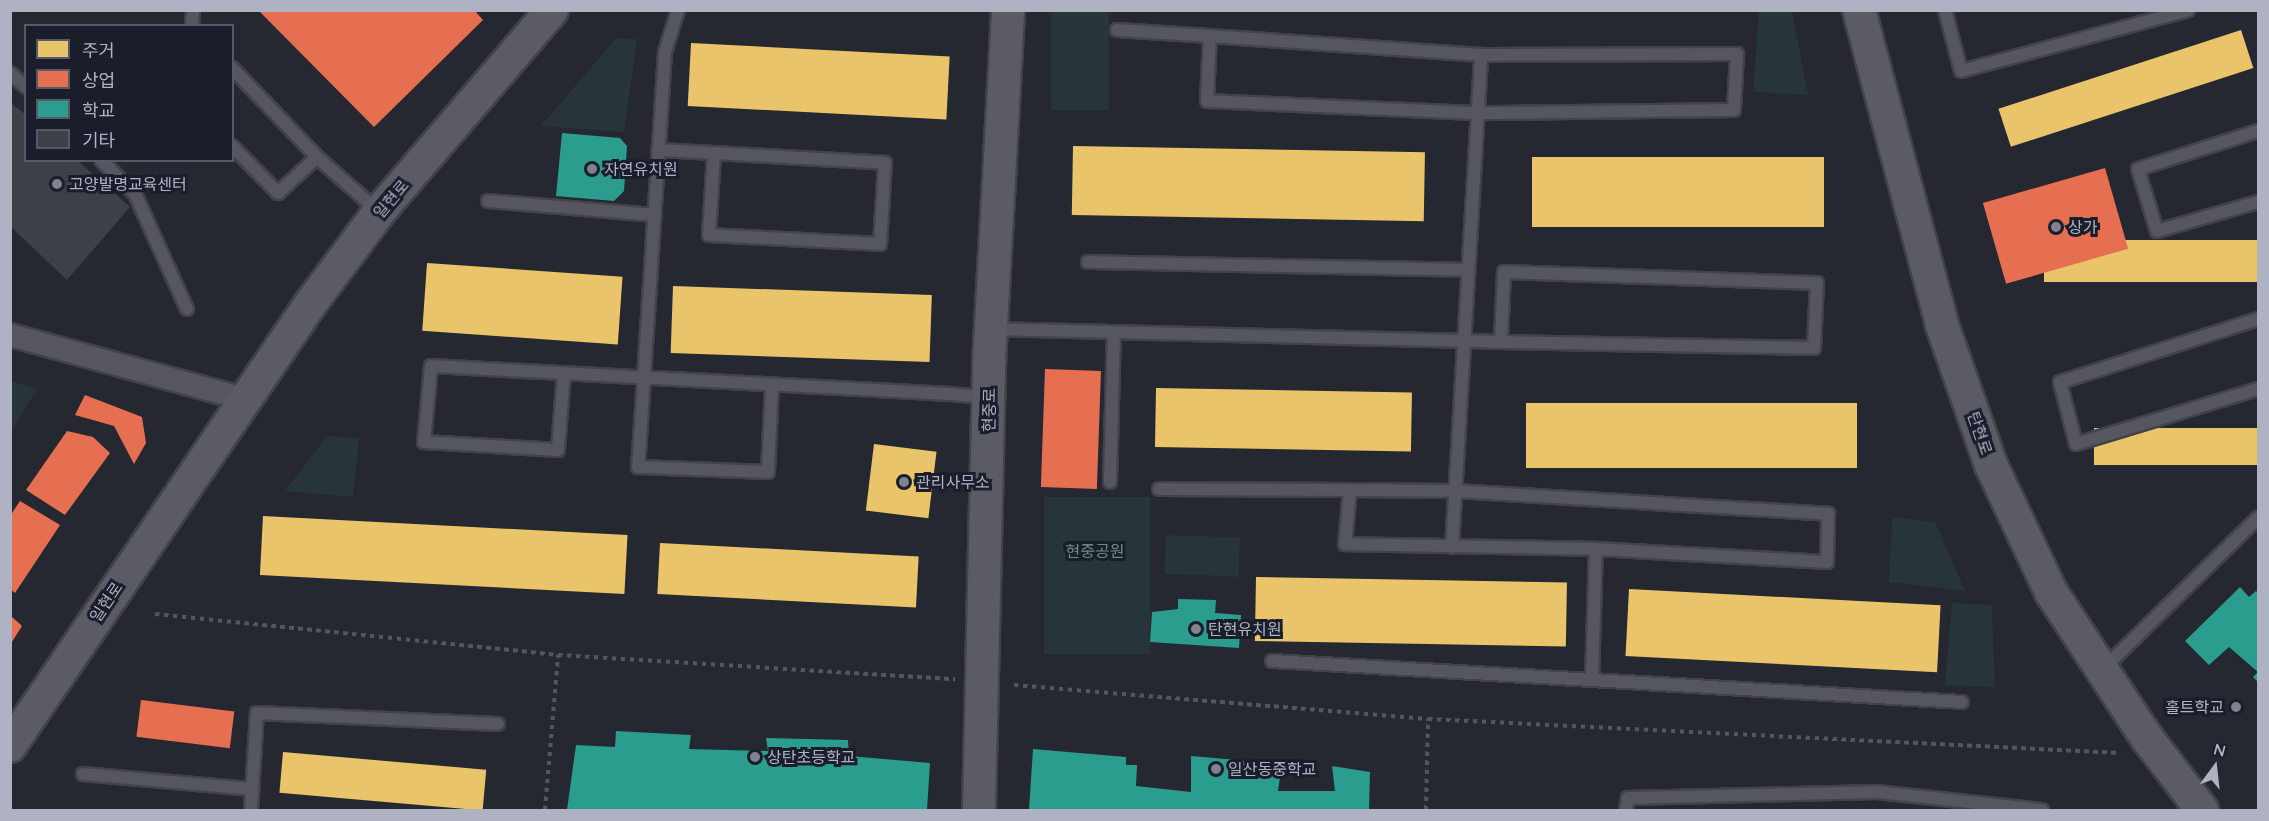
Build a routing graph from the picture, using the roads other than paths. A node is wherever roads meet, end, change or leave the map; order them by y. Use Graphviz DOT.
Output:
graph roads {
  1 [pos="552,10"];
  2 [pos="678,10"];
  3 [pos="1008,10"];
  4 [pos="1859,10"];
  5 [pos="1945,10"];
  6 [pos="2188,10"];
  7 [pos="1117,30"];
  8 [pos="1210,36"];
  9 [pos="1481,55"];
  10 [pos="234,70"];
  11 [pos="10,73"];
  12 [pos="24,85"];
  13 [pos="1474,113"];
  14 [pos="2259,130"];
  15 [pos="234,148"];
  16 [pos="658,150"];
  17 [pos="714,153"];
  18 [pos="317,157"];
  19 [pos="103,162"];
  20 [pos="488,201"];
  21 [pos="2259,202"];
  22 [pos="379,212"];
  23 [pos="654,215"];
  24 [pos="1088,262"];
  25 [pos="1468,270"];
  26 [pos="187,309"];
  27 [pos="2259,319"];
  28 [pos="991,329"];
  29 [pos="1114,333"];
  30 [pos="10,336"];
  31 [pos="1463,341"];
  32 [pos="1501,342"];
  33 [pos="564,373"];
  34 [pos="644,378"];
  35 [pos="772,385"];
  36 [pos="2259,389"];
  37 [pos="990,397"];
  38 [pos="244,399"];
  39 [pos="1110,482"];
  40 [pos="1159,489"];
  41 [pos="1350,490"];
  42 [pos="1455,491"];
  43 [pos="2259,518"];
  44 [pos="1452,547"];
  45 [pos="1596,549"];
  46 [pos="1272,661"];
  47 [pos="2101,671"];
  48 [pos="1593,680"];
  49 [pos="1962,702"];
  50 [pos="498,724"];
  51 [pos="10,746"];
  52 [pos="83,774"];
  53 [pos="252,789"];
  54 [pos="251,810"];
  55 [pos="979,810"];
  56 [pos="1626,810"];
  57 [pos="2042,810"];
  58 [pos="2202,810"];
  1 -- 22 [label="main road, 일현로"];
  2 -- 16 [label="lane"];
  3 -- 28 [label="main road, 현중로"];
  4 -- 47 [label="main road, 탄현로"];
  5 -- 6 [label="lane"];
  7 -- 8 [label="lane"];
  8 -- 9 [label="lane"];
  8 -- 13 [label="lane"];
  9 -- 13 [label="lane"];
  9 -- 13 [label="lane"];
  10 -- 18 [label="lane"];
  11 -- 12 [label="lane"];
  13 -- 25 [label="lane"];
  14 -- 21 [label="lane"];
  15 -- 18 [label="lane"];
  16 -- 17 [label="lane"];
  16 -- 23 [label="lane"];
  17 -- 17 [label="lane"];
  18 -- 22 [label="lane"];
  19 -- 26 [label="lane"];
  20 -- 23 [label="lane"];
  22 -- 38 [label="main road, 일현로"];
  23 -- 34 [label="lane"];
  24 -- 25 [label="lane"];
  25 -- 31 [label="lane"];
  27 -- 36 [label="lane"];
  28 -- 29 [label="lane"];
  28 -- 37 [label="main road, 현중로"];
  29 -- 31 [label="lane"];
  29 -- 39 [label="lane"];
  30 -- 38 [label="street"];
  31 -- 32 [label="lane"];
  31 -- 42 [label="lane"];
  32 -- 32 [label="lane"];
  33 -- 33 [label="lane"];
  33 -- 34 [label="lane"];
  34 -- 35 [label="lane"];
  34 -- 35 [label="lane"];
  35 -- 37 [label="lane"];
  37 -- 55 [label="main road, 현중로"];
  38 -- 51 [label="main road, 일현로"];
  40 -- 41 [label="lane"];
  41 -- 42 [label="lane"];
  41 -- 44 [label="lane"];
  42 -- 44 [label="lane"];
  42 -- 45 [label="lane"];
  43 -- 47 [label="lane"];
  44 -- 45 [label="lane"];
  45 -- 48 [label="lane"];
  46 -- 48 [label="lane"];
  47 -- 58 [label="main road, 탄현로"];
  48 -- 49 [label="lane"];
  50 -- 53 [label="lane"];
  52 -- 53 [label="lane"];
  53 -- 54 [label="lane"];
  56 -- 57 [label="lane"];
}
